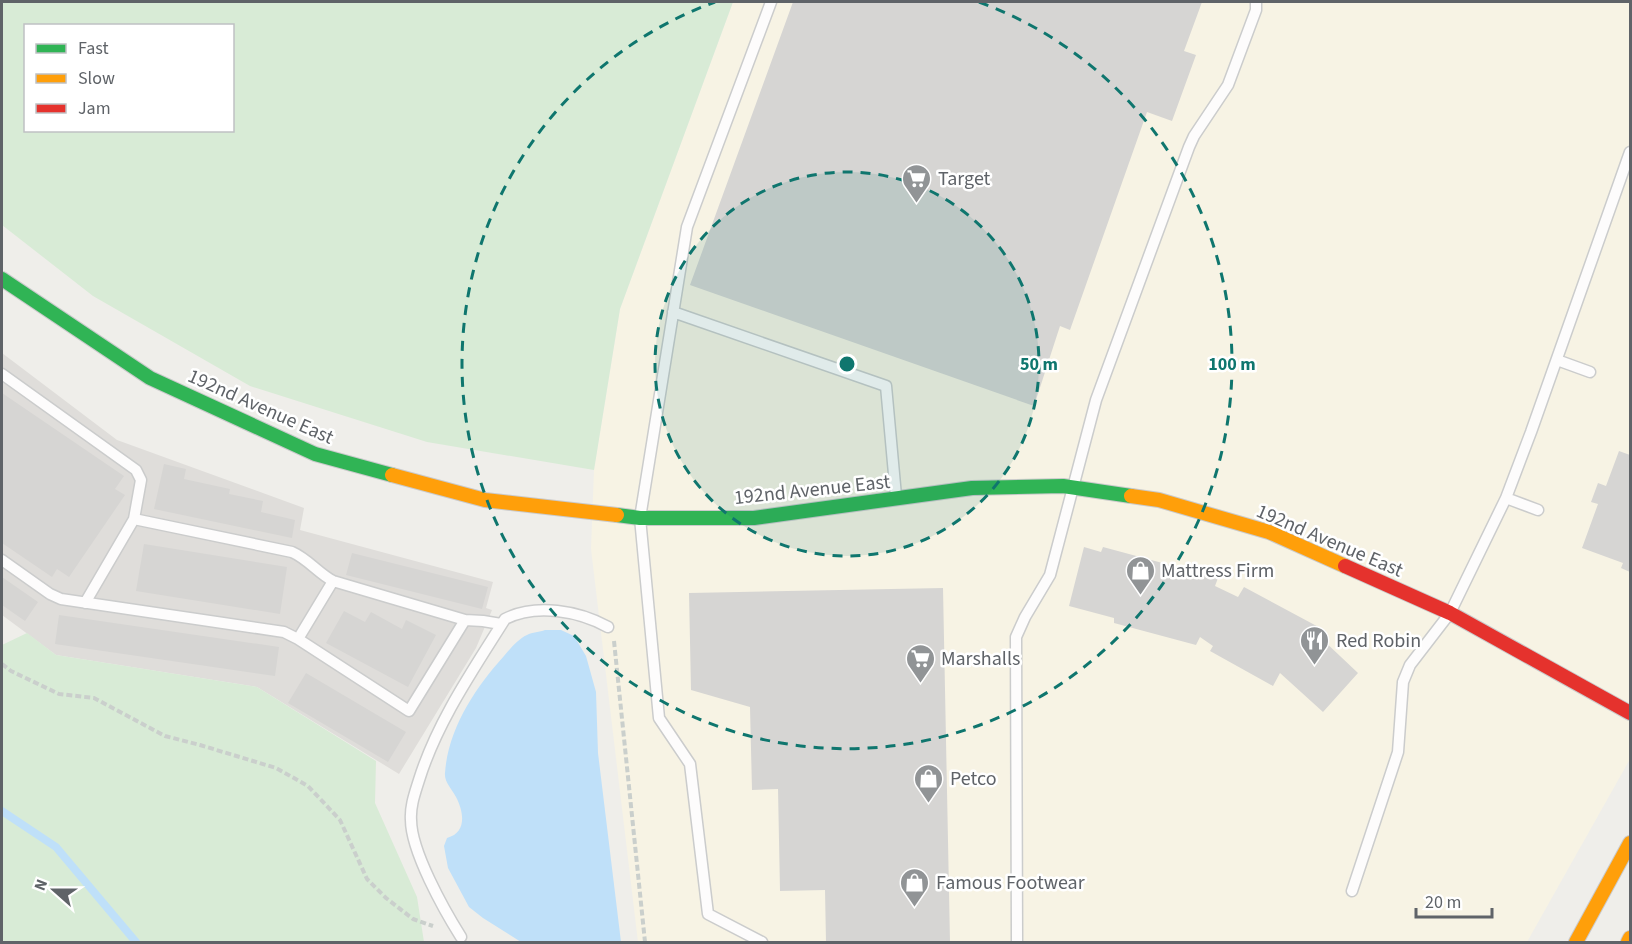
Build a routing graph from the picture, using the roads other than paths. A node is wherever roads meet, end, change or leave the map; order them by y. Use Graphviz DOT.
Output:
graph roads {
  1 [pos="771,2"];
  2 [pos="1256,2"];
  3 [pos="1630,152"];
  4 [pos="2,279"];
  5 [pos="673,312"];
  6 [pos="1557,360"];
  7 [pos="1590,372"];
  8 [pos="2,374"];
  9 [pos="1073,488"];
  10 [pos="1506,498"];
  11 [pos="897,499"];
  12 [pos="1538,510"];
  13 [pos="640,518"];
  14 [pos="134,519"];
  15 [pos="2,560"];
  16 [pos="333,581"];
  17 [pos="85,603"];
  18 [pos="1450,613"];
  19 [pos="465,620"];
  20 [pos="501,624"];
  21 [pos="608,627"];
  22 [pos="298,639"];
  23 [pos="1630,713"];
  24 [pos="1630,843"];
  25 [pos="1352,891"];
  26 [pos="461,937"];
  27 [pos="1630,939"];
  28 [pos="762,942"];
  29 [pos="1017,942"];
  30 [pos="1576,942"];
  31 [pos="1628,942"];
  1 -- 5 [label="lane"];
  2 -- 9 [label="lane"];
  3 -- 6 [label="lane"];
  4 -- 13 [label="main road, 192nd Avenue East"];
  5 -- 11 [label="lane"];
  5 -- 13 [label="lane"];
  6 -- 7 [label="lane"];
  6 -- 10 [label="lane"];
  8 -- 14 [label="lane"];
  9 -- 11 [label="main road, 192nd Avenue East"];
  9 -- 18 [label="main road, 192nd Avenue East"];
  9 -- 29 [label="lane"];
  10 -- 12 [label="lane"];
  10 -- 18 [label="lane"];
  11 -- 13 [label="main road, 192nd Avenue East"];
  13 -- 28 [label="lane"];
  14 -- 16 [label="lane"];
  14 -- 17 [label="lane"];
  15 -- 17 [label="lane"];
  16 -- 19 [label="lane"];
  16 -- 22 [label="lane"];
  17 -- 22 [label="lane"];
  18 -- 23 [label="main road, 192nd Avenue East"];
  18 -- 25 [label="lane"];
  19 -- 20 [label="lane"];
  19 -- 22 [label="lane"];
  20 -- 21 [label="lane"];
  20 -- 26 [label="lane"];
  24 -- 30 [label="main road"];
  27 -- 31 [label="main road"];
}
